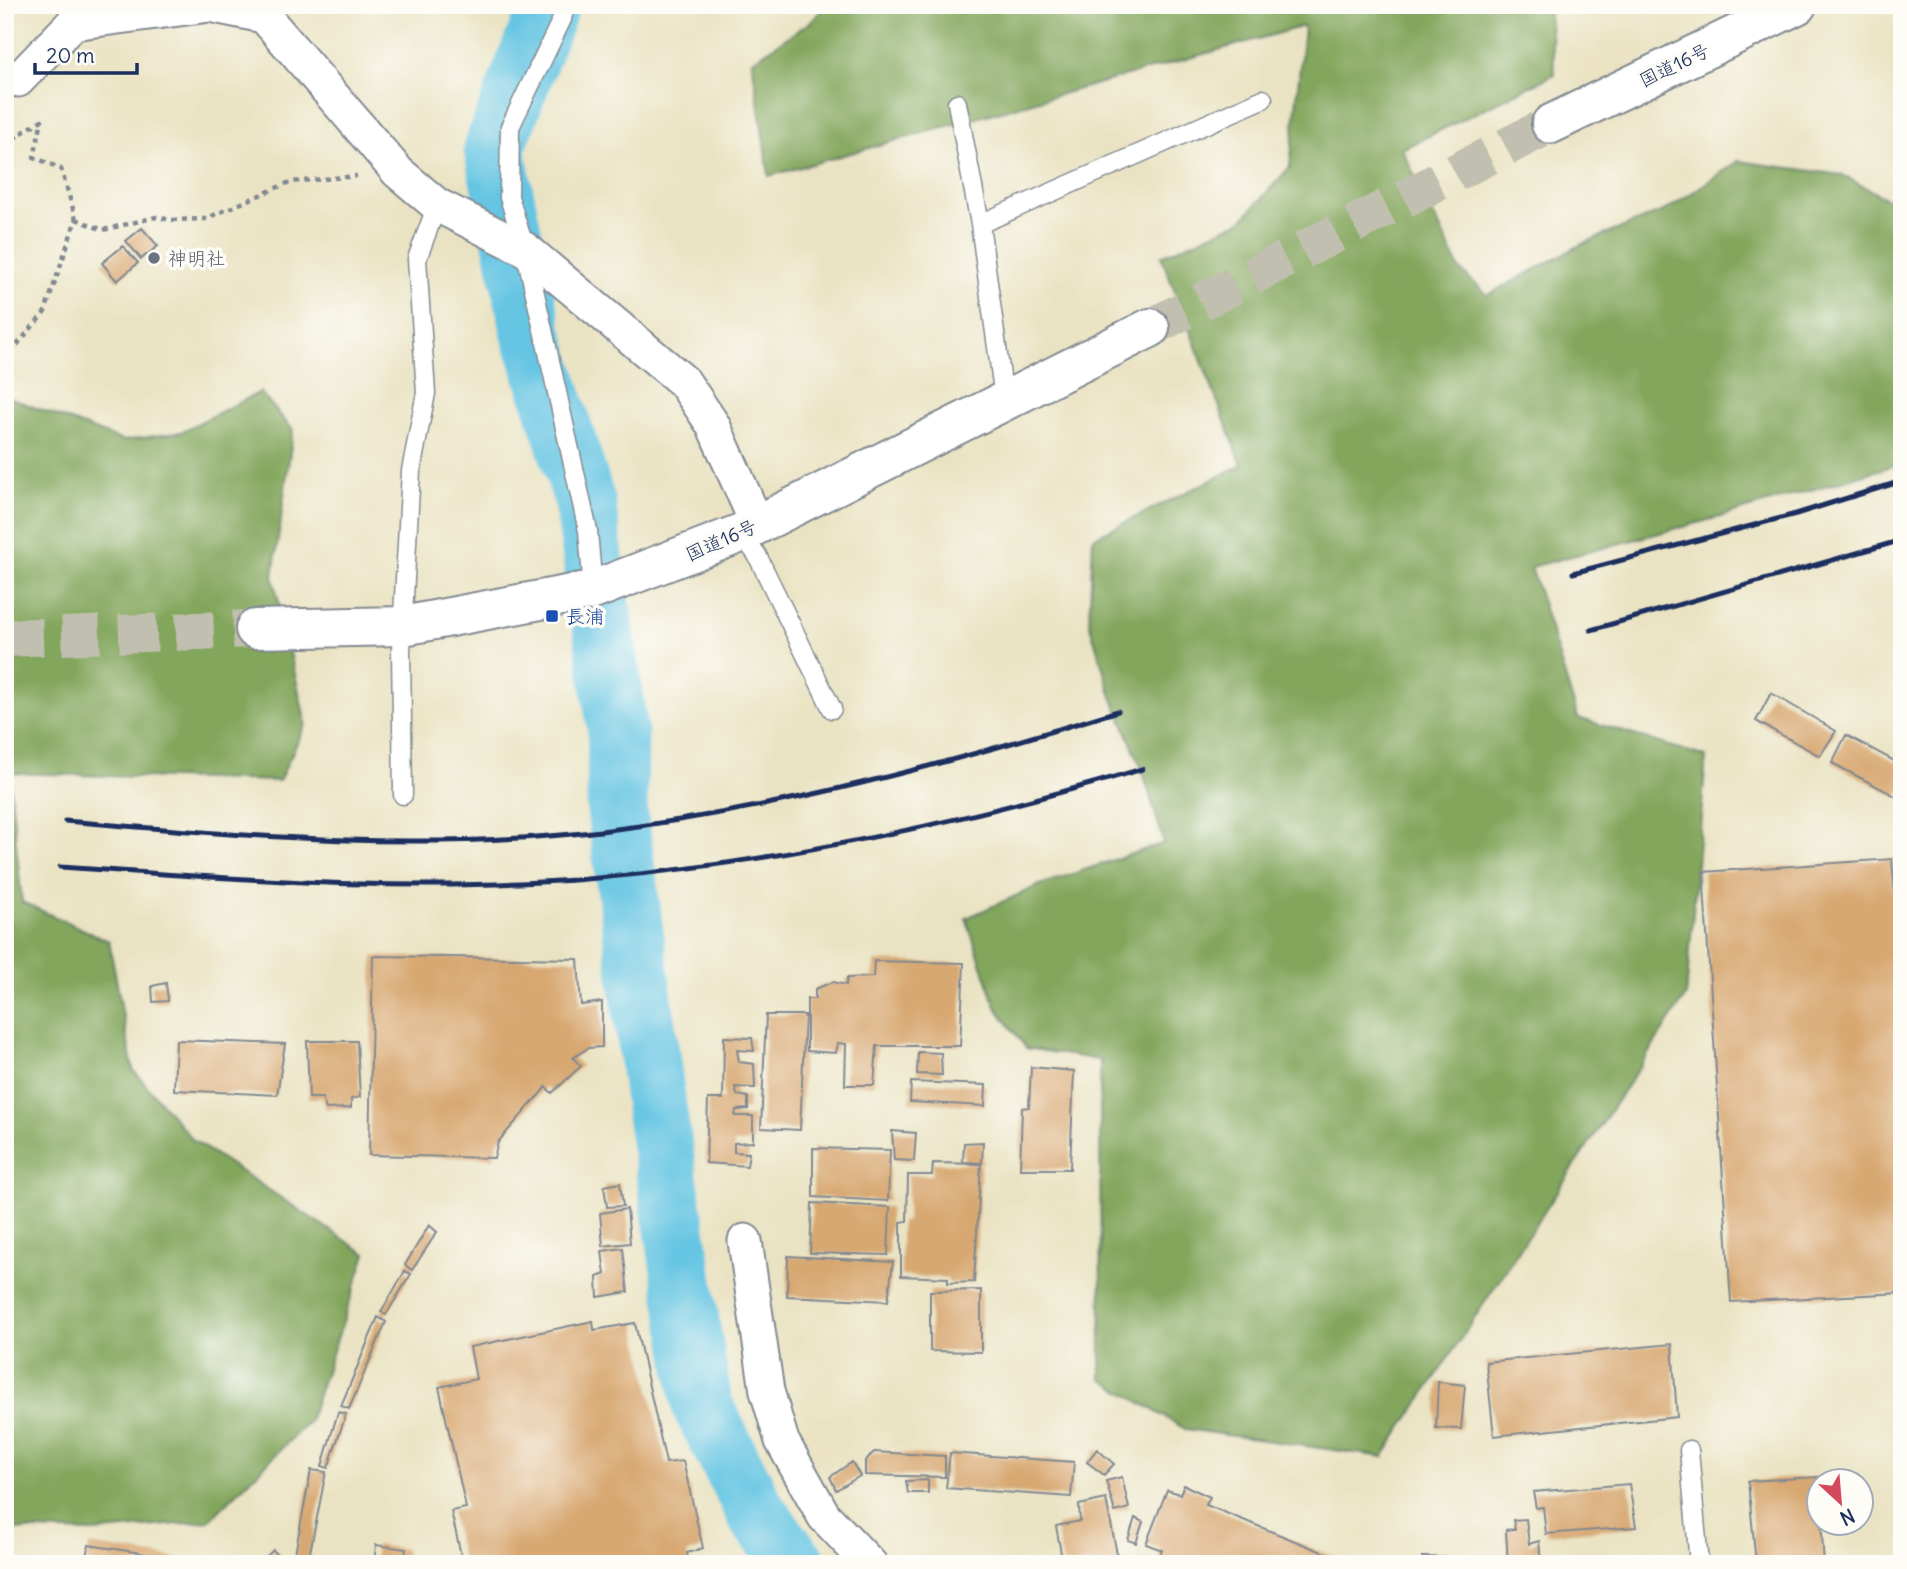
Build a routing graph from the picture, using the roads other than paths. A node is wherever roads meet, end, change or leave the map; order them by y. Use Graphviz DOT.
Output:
graph roads {
  1 [pos="565,5"];
  2 [pos="1797,5"];
  3 [pos="268,11"];
  4 [pos="12,87"];
  5 [pos="1264,99"];
  6 [pos="957,103"];
  7 [pos="1551,124"];
  8 [pos="437,205"];
  9 [pos="980,224"];
  10 [pos="525,249"];
  11 [pos="1150,328"];
  12 [pos="1004,398"];
  13 [pos="749,529"];
  14 [pos="593,590"];
  15 [pos="403,626"];
  16 [pos="255,629"];
  17 [pos="832,709"];
  18 [pos="403,795"];
  19 [pos="745,1241"];
  20 [pos="1689,1450"];
  21 [pos="870,1564"];
  22 [pos="1699,1564"];
  1 -- 10 [label="lane"];
  2 -- 7 [label="highway, 国道16号"];
  3 -- 4 [label="street"];
  3 -- 8 [label="street"];
  5 -- 9 [label="lane"];
  6 -- 9 [label="lane"];
  8 -- 10 [label="street"];
  8 -- 15 [label="lane"];
  9 -- 12 [label="lane"];
  10 -- 13 [label="street"];
  10 -- 14 [label="lane"];
  11 -- 12 [label="highway, 国道16号"];
  12 -- 13 [label="highway, 国道16号"];
  13 -- 14 [label="highway, 国道16号"];
  13 -- 17 [label="lane"];
  14 -- 15 [label="highway, 国道16号"];
  15 -- 16 [label="highway, 国道16号"];
  15 -- 18 [label="lane"];
  19 -- 21 [label="street"];
  20 -- 22 [label="lane"];
}
